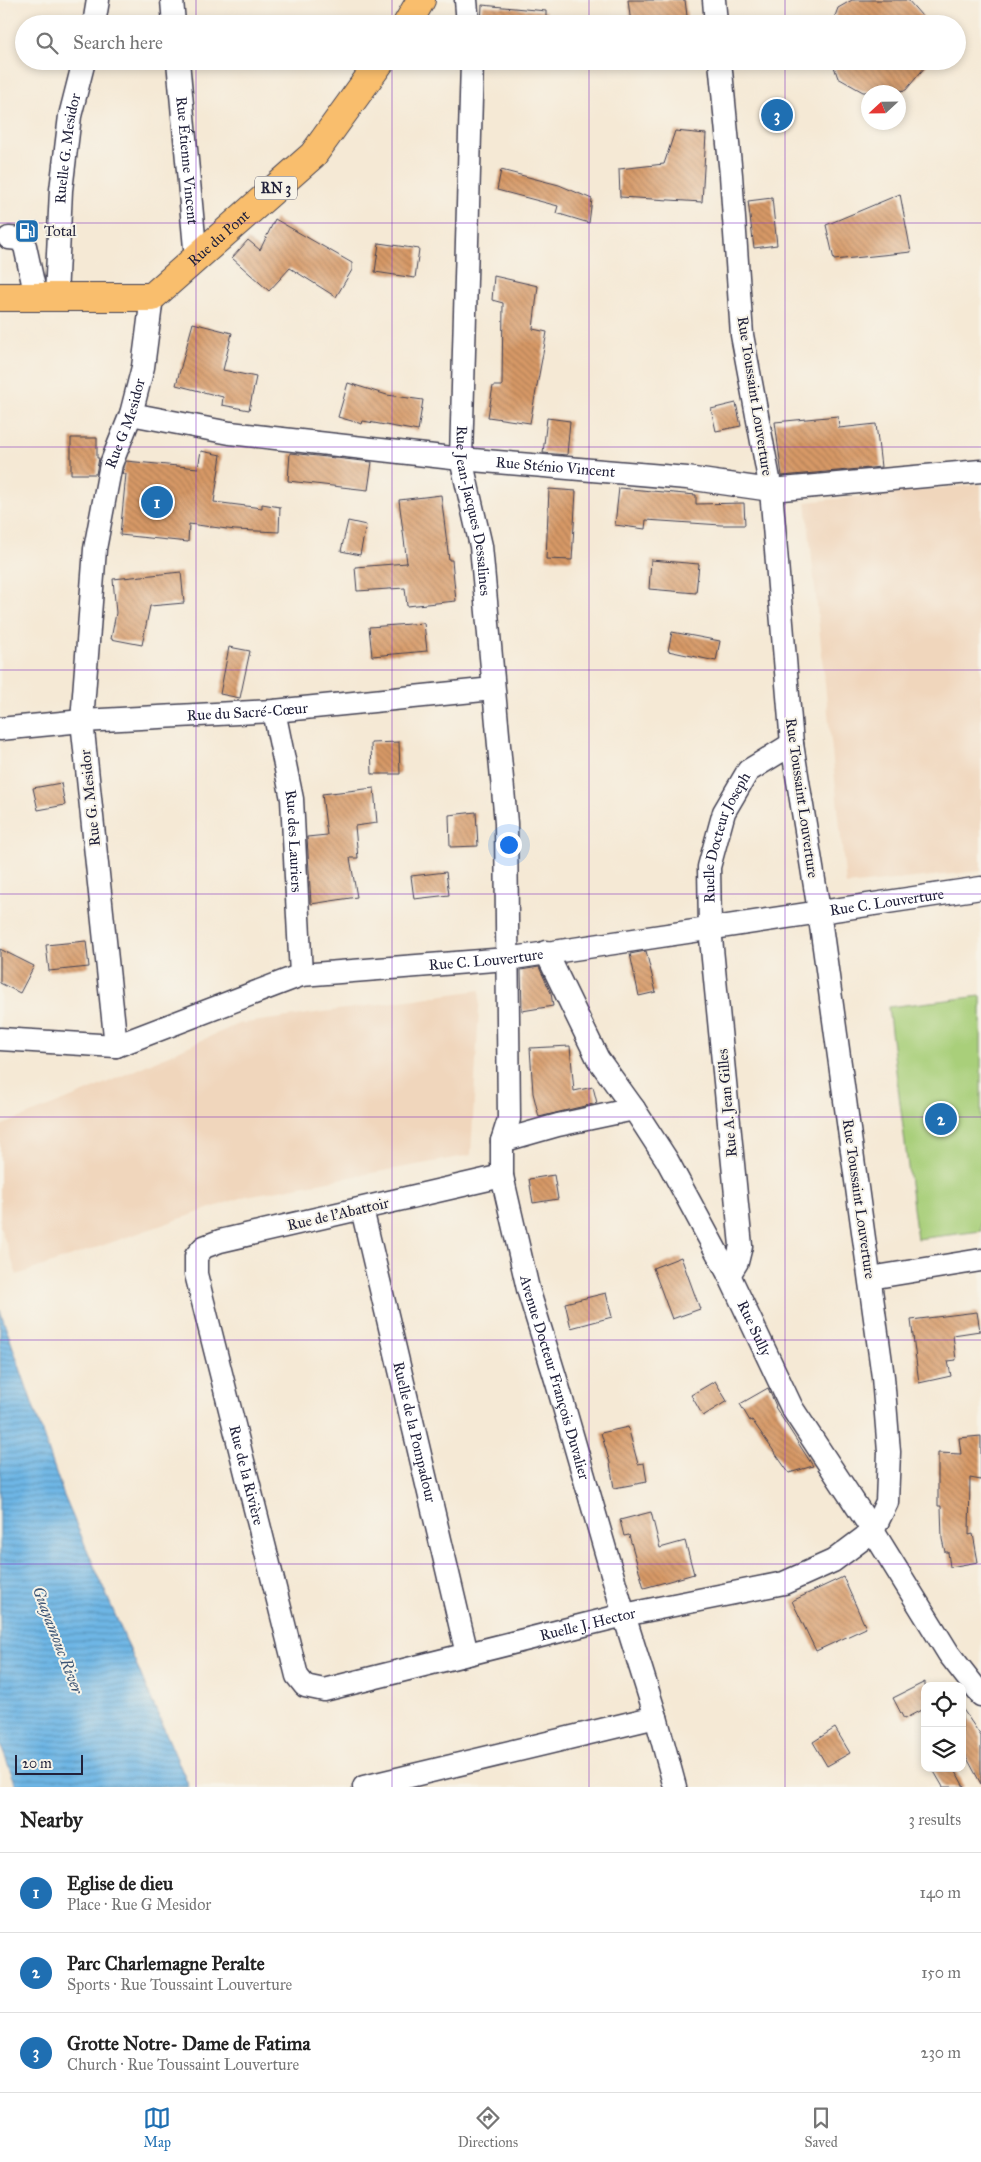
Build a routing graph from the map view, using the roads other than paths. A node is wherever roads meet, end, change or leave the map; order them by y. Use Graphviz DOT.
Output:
graph roads {
  1 [pos="98,0"];
  2 [pos="172,0"];
  3 [pos="422,0"];
  4 [pos="466,0"];
  5 [pos="714,0"];
  6 [pos="96,15"];
  7 [pos="173,15"];
  8 [pos="413,15"];
  9 [pos="467,15"];
  10 [pos="715,15"];
  11 [pos="82,70"];
  12 [pos="179,70"];
  13 [pos="375,70"];
  14 [pos="472,70"];
  15 [pos="721,70"];
  16 [pos="9,238"];
  17 [pos="196,259"];
  18 [pos="0,297"];
  19 [pos="46,297"];
  20 [pos="152,297"];
  21 [pos="131,414"];
  22 [pos="461,459"];
  23 [pos="981,471"];
  24 [pos="771,490"];
  25 [pos="95,549"];
  26 [pos="492,689"];
  27 [pos="274,711"];
  28 [pos="82,721"];
  29 [pos="0,729"];
  30 [pos="792,744"];
  31 [pos="981,888"];
  32 [pos="819,911"];
  33 [pos="710,928"];
  34 [pos="546,952"];
  35 [pos="507,959"];
  36 [pos="301,975"];
  37 [pos="0,1039"];
  38 [pos="116,1046"];
  39 [pos="634,1109"];
  40 [pos="502,1141"];
  41 [pos="502,1176"];
  42 [pos="362,1209"];
  43 [pos="981,1260"];
  44 [pos="196,1274"];
  45 [pos="729,1275"];
  46 [pos="870,1278"];
  47 [pos="873,1531"];
  48 [pos="624,1615"];
  49 [pos="468,1654"];
  50 [pos="297,1676"];
  51 [pos="981,1695"];
  52 [pos="656,1717"];
  53 [pos="364,1787"];
  54 [pos="675,1787"];
  1 -- 6 [label="street"];
  2 -- 7 [label="street"];
  3 -- 8 [label="main road"];
  4 -- 9 [label="street"];
  5 -- 10 [label="street"];
  11 -- 19 [label="street, Ruelle G. Mesidor"];
  12 -- 17 [label="street, Rue Étienne Vincent"];
  13 -- 17 [label="main road, Rue du Pont / RN 3"];
  14 -- 22 [label="street, Rue Jean-Jacques Dessalines"];
  15 -- 24 [label="street, Rue Toussaint Louverture"];
  16 -- 19 [label="street"];
  17 -- 20 [label="main road, Rue du Pont / RN 3"];
  18 -- 19 [label="main road"];
  19 -- 20 [label="main road"];
  20 -- 21 [label="street, Rue G Mesidor"];
  21 -- 22 [label="street, Rue Sténio Vincent"];
  21 -- 25 [label="street, Rue G Mesidor"];
  22 -- 24 [label="street, Rue Sténio Vincent"];
  22 -- 26 [label="street, Rue Jean-Jacques Dessalines"];
  23 -- 24 [label="street, Rue Sténio Vincent"];
  24 -- 30 [label="street, Rue Toussaint Louverture"];
  25 -- 28 [label="street, Rue G. Mesidor"];
  26 -- 27 [label="street, Rue du Sacré-Cœur"];
  26 -- 35 [label="street, Rue Jean-Jacques Dessalines"];
  27 -- 28 [label="street, Rue du Sacré-Cœur"];
  27 -- 36 [label="street, Rue des Lauriers"];
  28 -- 29 [label="street, Rue du Sacré-Cœur"];
  28 -- 38 [label="street, Rue G. Mesidor"];
  30 -- 32 [label="street, Rue Toussaint Louverture"];
  30 -- 33 [label="street, Ruelle Docteur Joseph"];
  31 -- 32 [label="street, Rue C. Louverture"];
  32 -- 33 [label="street, Rue C. Louverture"];
  32 -- 46 [label="street, Rue Toussaint Louverture"];
  33 -- 34 [label="street, Rue C. Louverture"];
  33 -- 45 [label="street, Rue A. Jean Gilles"];
  34 -- 35 [label="street, Rue C. Louverture"];
  34 -- 39 [label="street, Rue Sully"];
  35 -- 36 [label="street, Rue C. Louverture"];
  35 -- 40 [label="street, Avenue Docteur François Duvalier"];
  36 -- 38 [label="street, Rue C. Louverture"];
  37 -- 38 [label="street, Rue C. Louverture"];
  39 -- 40 [label="street"];
  39 -- 45 [label="street, Rue Sully"];
  40 -- 41 [label="street, Avenue Docteur François Duvalier"];
  41 -- 42 [label="street, Rue de l'Abattoir"];
  41 -- 48 [label="street, Avenue Docteur François Duvalier"];
  42 -- 44 [label="street, Rue de l'Abattoir"];
  42 -- 49 [label="street, Ruelle de la Pompadour"];
  43 -- 46 [label="street"];
  44 -- 50 [label="street, Rue de la Rivière"];
  45 -- 47 [label="street, Rue Sully"];
  46 -- 47 [label="street, Rue Toussaint Louverture"];
  47 -- 48 [label="street, Ruelle J. Hector"];
  47 -- 51 [label="street, Rue Sully"];
  48 -- 49 [label="street, Ruelle J. Hector"];
  48 -- 52 [label="street, Avenue Docteur François Duvalier"];
  49 -- 50 [label="street, Ruelle J. Hector"];
  52 -- 53 [label="street"];
  52 -- 54 [label="street, Avenue Docteur François Duvalier"];
}
